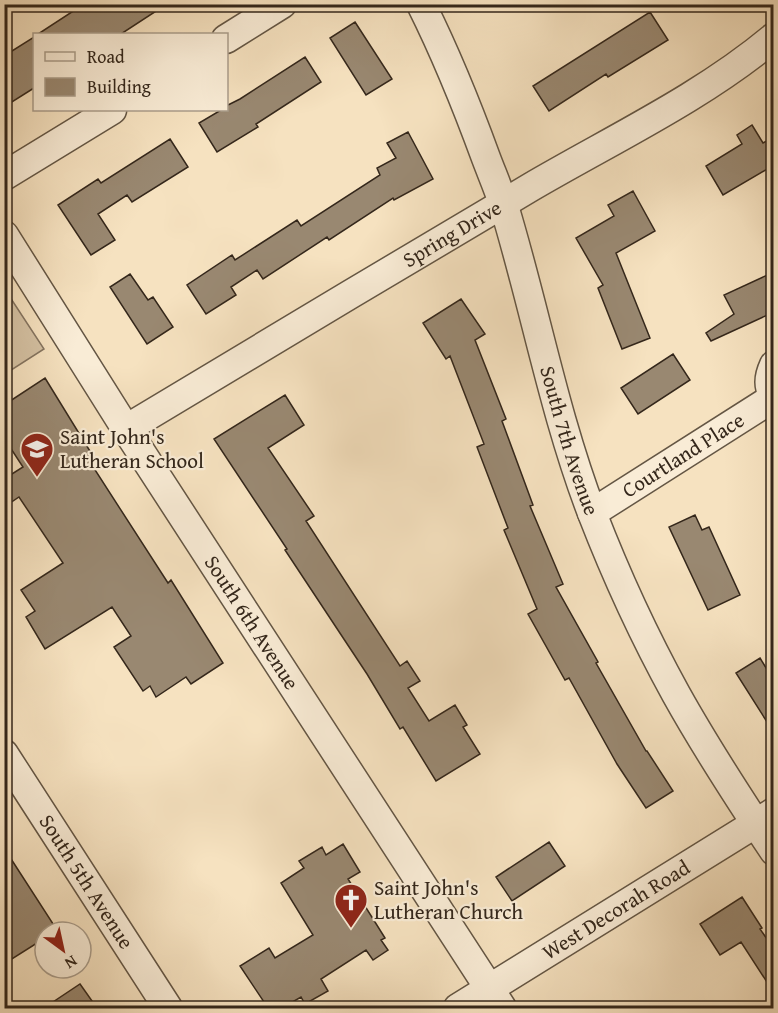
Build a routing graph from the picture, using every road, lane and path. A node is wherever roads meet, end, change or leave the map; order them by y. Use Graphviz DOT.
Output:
graph roads {
  1 [pos="282,4"];
  2 [pos="421,4"];
  3 [pos="774,37"];
  4 [pos="228,38"];
  5 [pos="110,111"];
  6 [pos="4,176"];
  7 [pos="503,204"];
  8 [pos="4,235"];
  9 [pos="774,365"];
  10 [pos="773,398"];
  11 [pos="126,429"];
  12 [pos="592,513"];
  13 [pos="4,754"];
  14 [pos="765,818"];
  15 [pos="774,851"];
  16 [pos="495,999"];
  17 [pos="168,1008"];
  18 [pos="458,1008"];
  1 -- 4 [label="street"];
  2 -- 7 [label="street, South 7th Avenue"];
  3 -- 7 [label="street, Spring Drive"];
  5 -- 6 [label="street"];
  7 -- 11 [label="street, Spring Drive"];
  7 -- 12 [label="street, South 7th Avenue"];
  8 -- 11 [label="street, South 6th Avenue"];
  9 -- 10 [label="street, Courtland Place"];
  10 -- 12 [label="street, Courtland Place"];
  11 -- 16 [label="street, South 6th Avenue"];
  12 -- 14 [label="street, South 7th Avenue"];
  13 -- 17 [label="street, South 5th Avenue"];
  14 -- 15 [label="street, South 7th Avenue"];
  14 -- 16 [label="street, West Decorah Road"];
  16 -- 18 [label="street, West Decorah Road"];
}
